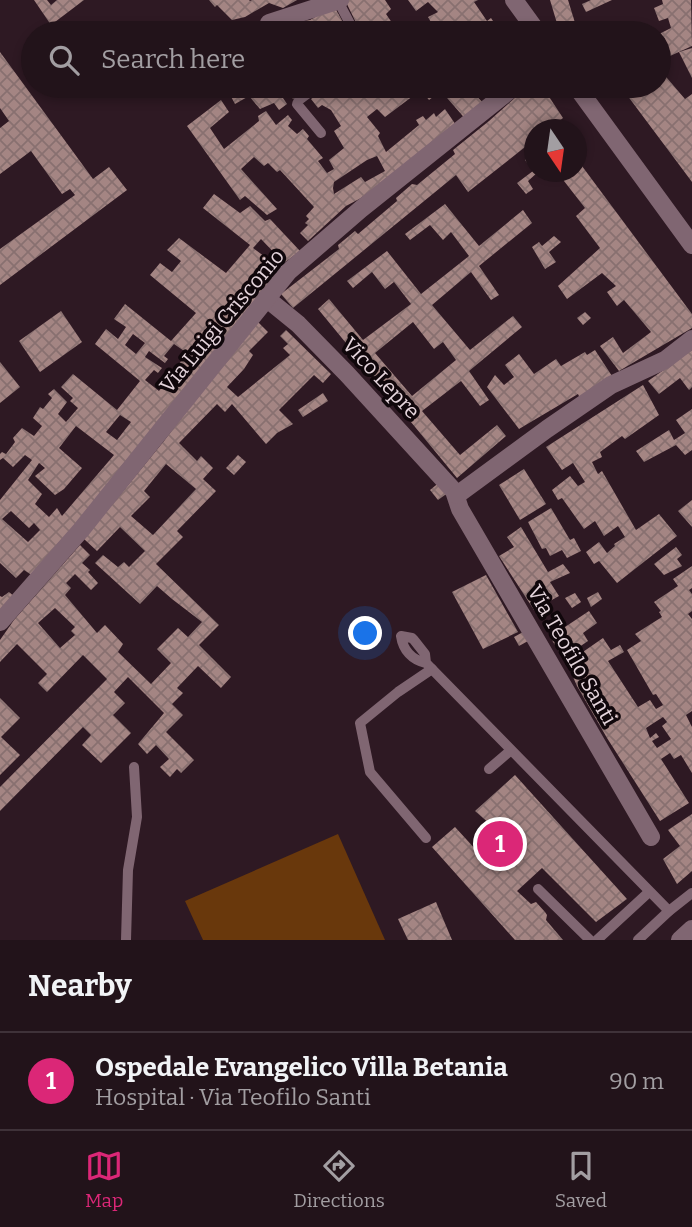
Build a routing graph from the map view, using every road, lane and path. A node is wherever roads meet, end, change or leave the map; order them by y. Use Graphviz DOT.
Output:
graph roads {
  1 [pos="514,0"];
  2 [pos="339,1"];
  3 [pos="276,21"];
  4 [pos="349,21"];
  5 [pos="529,21"];
  6 [pos="302,98"];
  7 [pos="500,98"];
  8 [pos="585,98"];
  9 [pos="321,133"];
  10 [pos="692,245"];
  11 [pos="266,298"];
  12 [pos="692,340"];
  13 [pos="457,495"];
  14 [pos="0,622"];
  15 [pos="510,751"];
  16 [pos="135,766"];
  17 [pos="489,769"];
  18 [pos="651,837"];
  19 [pos="426,838"];
  20 [pos="538,889"];
  21 [pos="649,892"];
  22 [pos="692,893"];
  23 [pos="669,911"];
  24 [pos="692,929"];
  25 [pos="126,940"];
  26 [pos="590,940"];
  27 [pos="597,940"];
  28 [pos="638,940"];
  29 [pos="680,940"];
  1 -- 5 [label="street"];
  2 -- 3 [label="street"];
  2 -- 4 [label="lane"];
  6 -- 9 [label="lane"];
  7 -- 11 [label="street, Via Luigi Crisconio"];
  8 -- 10 [label="street"];
  11 -- 13 [label="street, Vico Lepre"];
  11 -- 14 [label="street, Via Luigi Crisconio"];
  12 -- 13 [label="street"];
  13 -- 18 [label="street, Via Teofilo Santi"];
  15 -- 17 [label="lane"];
  15 -- 19 [label="lane"];
  15 -- 21 [label="lane"];
  16 -- 25 [label="lane"];
  20 -- 26 [label="lane"];
  21 -- 23 [label="lane"];
  21 -- 27 [label="lane"];
  22 -- 23 [label="lane"];
  23 -- 28 [label="lane"];
  24 -- 29 [label="street"];
}
